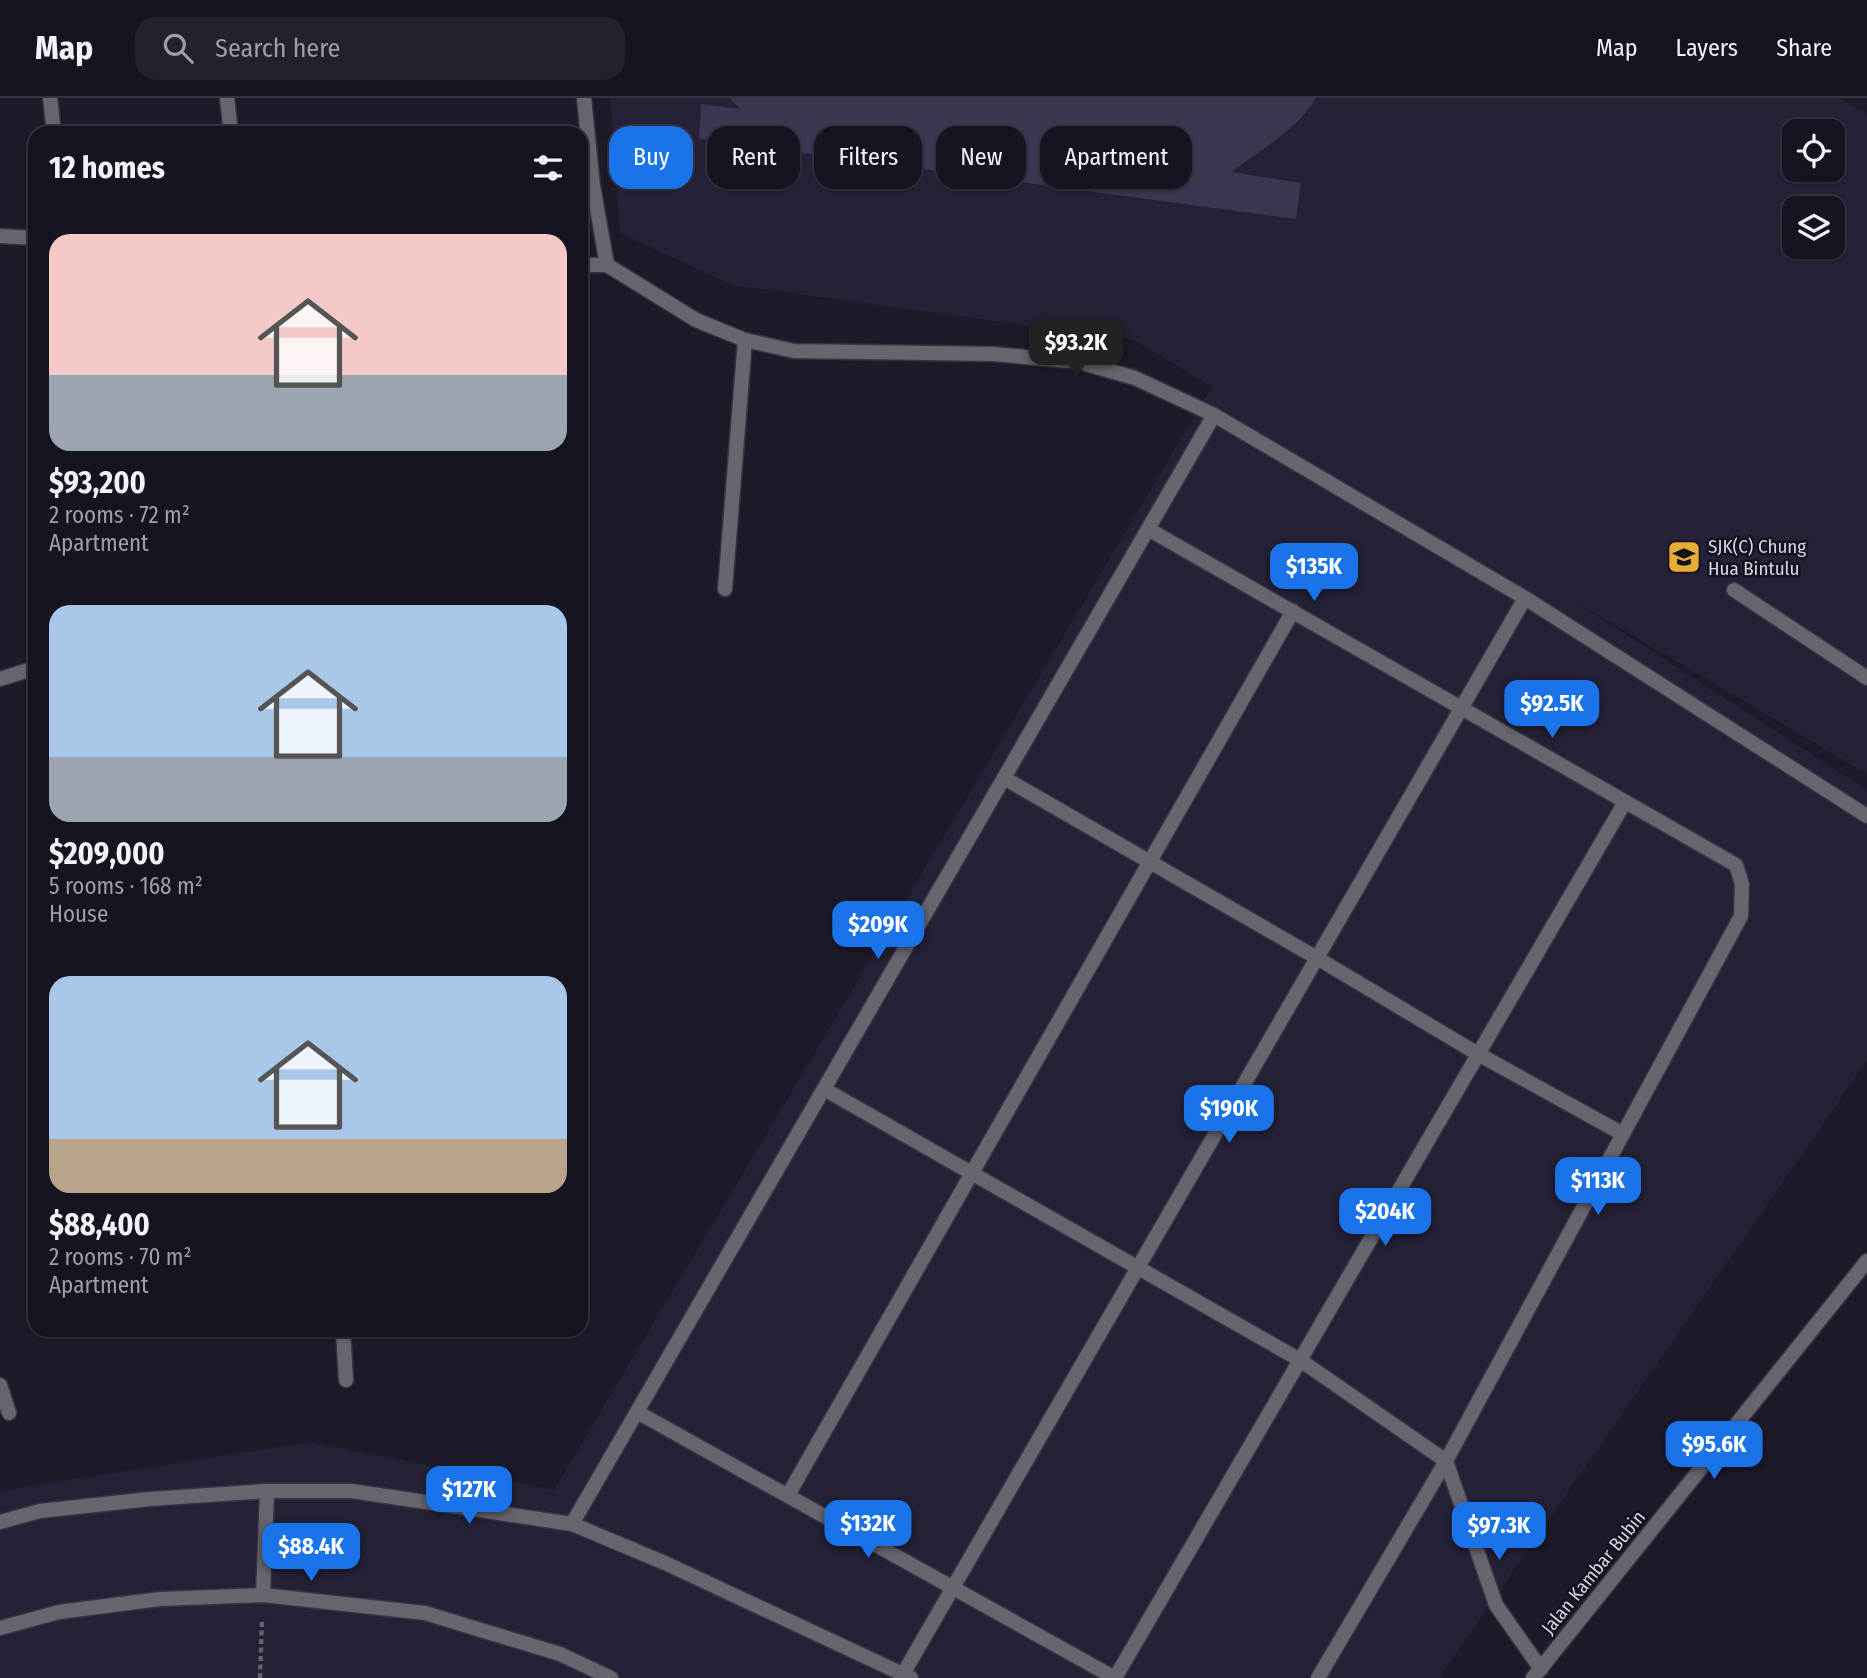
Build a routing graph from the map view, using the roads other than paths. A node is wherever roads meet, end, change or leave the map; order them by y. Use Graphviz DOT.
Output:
graph roads {
  1 [pos="50,98"];
  2 [pos="227,98"];
  3 [pos="584,98"];
  4 [pos="53,126"];
  5 [pos="230,126"];
  6 [pos="587,126"];
  7 [pos="588,137"];
  8 [pos="0,236"];
  9 [pos="28,238"];
  10 [pos="588,264"];
  11 [pos="607,265"];
  12 [pos="745,340"];
  13 [pos="1214,415"];
  14 [pos="1148,529"];
  15 [pos="725,589"];
  16 [pos="1734,590"];
  17 [pos="1525,598"];
  18 [pos="1293,611"];
  19 [pos="28,670"];
  20 [pos="1867,678"];
  21 [pos="0,679"];
  22 [pos="1462,708"];
  23 [pos="1004,778"];
  24 [pos="1625,802"];
  25 [pos="1867,816"];
  26 [pos="1149,861"];
  27 [pos="1317,957"];
  28 [pos="1478,1054"];
  29 [pos="824,1089"];
  30 [pos="1623,1133"];
  31 [pos="972,1173"];
  32 [pos="1867,1261"];
  33 [pos="1138,1268"];
  34 [pos="343,1337"];
  35 [pos="1300,1360"];
  36 [pos="346,1380"];
  37 [pos="0,1385"];
  38 [pos="9,1412"];
  39 [pos="637,1412"];
  40 [pos="1446,1461"];
  41 [pos="267,1491"];
  42 [pos="788,1495"];
  43 [pos="0,1522"];
  44 [pos="572,1524"];
  45 [pos="953,1588"];
  46 [pos="263,1595"];
  47 [pos="0,1628"];
  48 [pos="1537,1673"];
  49 [pos="907,1676"];
  50 [pos="611,1678"];
  51 [pos="1115,1678"];
  52 [pos="1318,1678"];
  1 -- 4 [label="street"];
  2 -- 5 [label="street"];
  3 -- 6 [label="street"];
  7 -- 11 [label="street"];
  8 -- 9 [label="street"];
  10 -- 11 [label="street"];
  11 -- 12 [label="street"];
  12 -- 13 [label="street"];
  12 -- 15 [label="street"];
  13 -- 14 [label="street"];
  13 -- 17 [label="street"];
  14 -- 18 [label="street"];
  14 -- 23 [label="street"];
  16 -- 20 [label="street"];
  17 -- 22 [label="street"];
  17 -- 25 [label="street"];
  18 -- 22 [label="street"];
  18 -- 26 [label="street"];
  19 -- 21 [label="street"];
  22 -- 24 [label="street"];
  22 -- 27 [label="street"];
  23 -- 26 [label="street"];
  23 -- 29 [label="street"];
  24 -- 28 [label="street"];
  24 -- 30 [label="street"];
  26 -- 27 [label="street"];
  26 -- 31 [label="street"];
  27 -- 28 [label="street"];
  27 -- 33 [label="street"];
  28 -- 30 [label="street"];
  28 -- 35 [label="street"];
  29 -- 31 [label="street"];
  29 -- 39 [label="street"];
  30 -- 40 [label="street"];
  31 -- 33 [label="street"];
  31 -- 42 [label="street"];
  32 -- 48 [label="street, Jalan Kambar Bubin"];
  33 -- 35 [label="street"];
  33 -- 45 [label="street"];
  34 -- 36 [label="street"];
  35 -- 40 [label="street"];
  35 -- 51 [label="street"];
  37 -- 38 [label="street"];
  39 -- 42 [label="street"];
  39 -- 44 [label="street"];
  40 -- 48 [label="street"];
  40 -- 52 [label="street"];
  41 -- 43 [label="street"];
  41 -- 44 [label="street"];
  41 -- 46 [label="street"];
  42 -- 45 [label="street"];
  44 -- 49 [label="street"];
  45 -- 49 [label="street"];
  45 -- 51 [label="street"];
  46 -- 47 [label="street"];
  46 -- 50 [label="street"];
}
